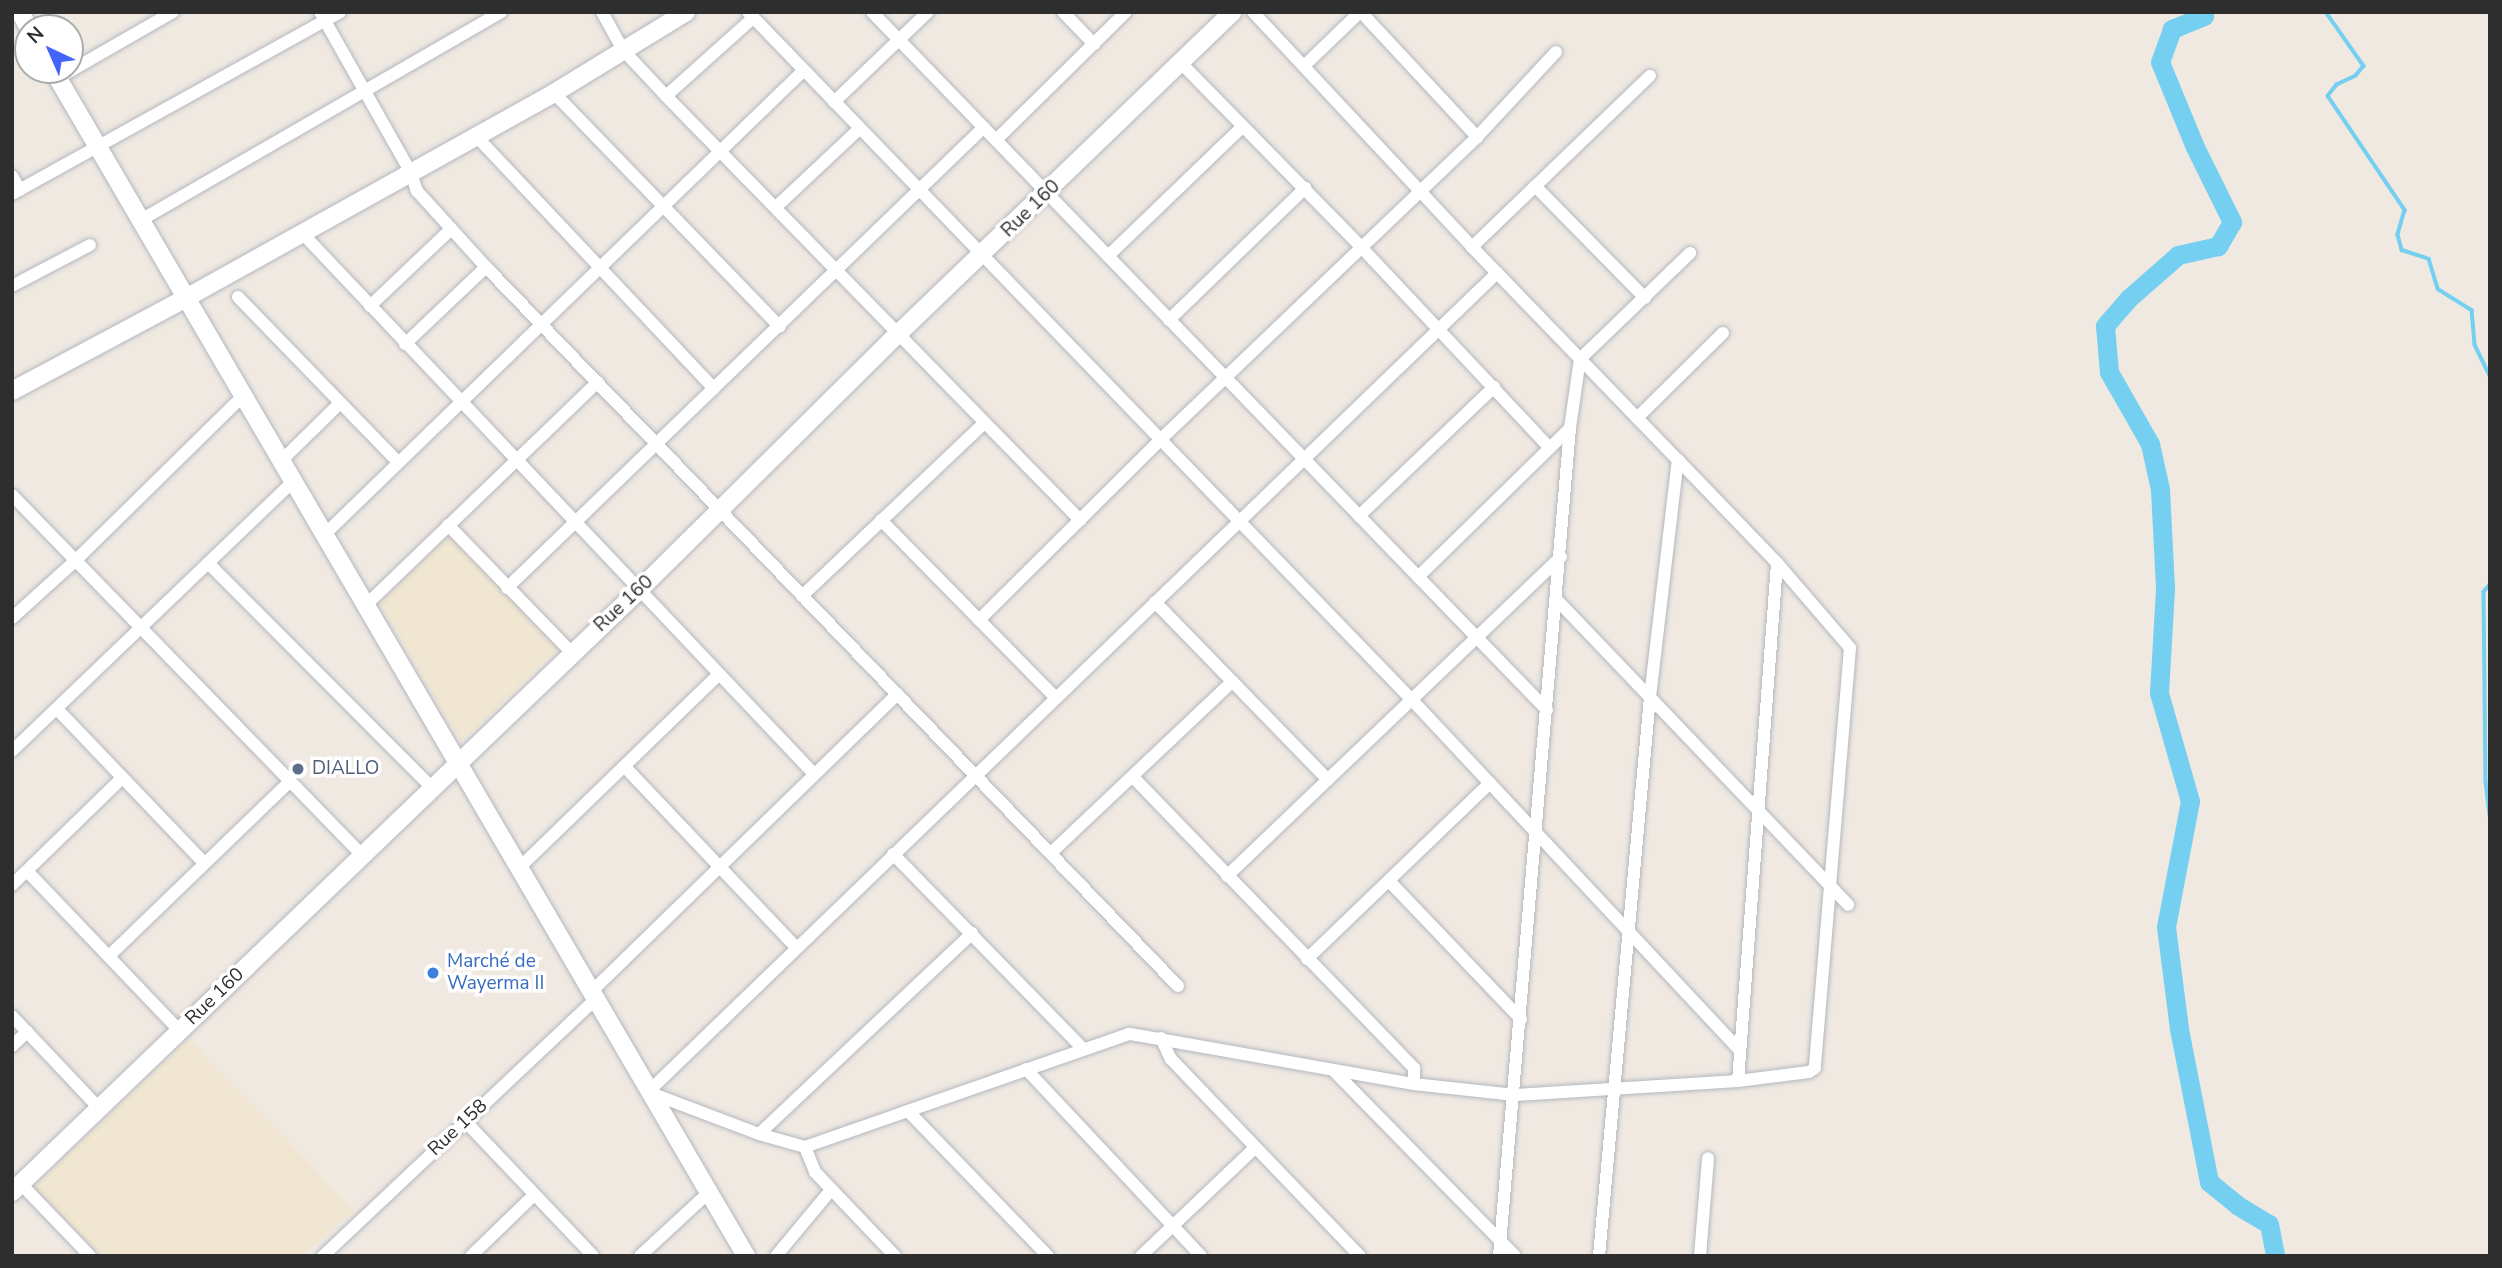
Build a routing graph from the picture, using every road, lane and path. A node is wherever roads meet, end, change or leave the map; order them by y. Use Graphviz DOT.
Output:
graph roads {
  1 [pos="173,12"];
  2 [pos="340,12"];
  3 [pos="501,12"];
  4 [pos="602,12"];
  5 [pos="686,12"];
  6 [pos="872,12"];
  7 [pos="928,12"];
  8 [pos="1063,12"];
  9 [pos="1126,12"];
  10 [pos="1232,12"];
  11 [pos="1253,12"];
  12 [pos="1360,12"];
  13 [pos="751,15"];
  14 [pos="323,17"];
  15 [pos="899,40"];
  16 [pos="1094,44"];
  17 [pos="623,50"];
  18 [pos="1556,52"];
  19 [pos="84,59"];
  20 [pos="1181,63"];
  21 [pos="1304,66"];
  22 [pos="804,70"];
  23 [pos="1650,76"];
  24 [pos="62,84"];
  25 [pos="366,92"];
  26 [pos="554,93"];
  27 [pos="666,96"];
  28 [pos="834,102"];
  29 [pos="1243,126"];
  30 [pos="984,127"];
  31 [pos="859,129"];
  32 [pos="476,136"];
  33 [pos="1477,137"];
  34 [pos="996,140"];
  35 [pos="97,148"];
  36 [pos="722,151"];
  37 [pos="411,173"];
  38 [pos="12,176"];
  39 [pos="1535,186"];
  40 [pos="1304,188"];
  41 [pos="921,191"];
  42 [pos="1420,191"];
  43 [pos="16,192"];
  44 [pos="1046,194"];
  45 [pos="664,207"];
  46 [pos="776,207"];
  47 [pos="141,220"];
  48 [pos="451,229"];
  49 [pos="303,234"];
  50 [pos="90,245"];
  51 [pos="1472,247"];
  52 [pos="1362,248"];
  53 [pos="1690,253"];
  54 [pos="983,255"];
  55 [pos="1108,256"];
  56 [pos="486,267"];
  57 [pos="600,269"];
  58 [pos="837,272"];
  59 [pos="1497,273"];
  60 [pos="12,286"];
  61 [pos="238,297"];
  62 [pos="186,298"];
  63 [pos="1645,298"];
  64 [pos="370,306"];
  65 [pos="1169,320"];
  66 [pos="541,325"];
  67 [pos="780,327"];
  68 [pos="1438,328"];
  69 [pos="899,333"];
  70 [pos="1723,333"];
  71 [pos="405,344"];
  72 [pos="1580,359"];
  73 [pos="1226,379"];
  74 [pos="598,382"];
  75 [pos="1494,387"];
  76 [pos="714,389"];
  77 [pos="12,391"];
  78 [pos="243,396"];
  79 [pos="461,402"];
  80 [pos="340,403"];
  81 [pos="1637,418"];
  82 [pos="984,423"];
  83 [pos="1570,428"];
  84 [pos="1159,441"];
  85 [pos="657,445"];
  86 [pos="1550,448"];
  87 [pos="516,460"];
  88 [pos="1303,460"];
  89 [pos="1678,460"];
  90 [pos="280,462"];
  91 [pos="398,462"];
  92 [pos="293,482"];
  93 [pos="12,495"];
  94 [pos="720,510"];
  95 [pos="1359,516"];
  96 [pos="881,520"];
  97 [pos="1080,520"];
  98 [pos="1238,522"];
  99 [pos="576,523"];
  100 [pos="448,525"];
  101 [pos="324,535"];
  102 [pos="1561,557"];
  103 [pos="75,561"];
  104 [pos="208,563"];
  105 [pos="1777,563"];
  106 [pos="1418,577"];
  107 [pos="507,587"];
  108 [pos="639,590"];
  109 [pos="802,596"];
  110 [pos="1556,599"];
  111 [pos="1156,602"];
  112 [pos="365,606"];
  113 [pos="12,618"];
  114 [pos="979,620"];
  115 [pos="142,627"];
  116 [pos="1477,637"];
  117 [pos="571,652"];
  118 [pos="719,674"];
  119 [pos="1232,682"];
  120 [pos="898,694"];
  121 [pos="1055,696"];
  122 [pos="1650,696"];
  123 [pos="1412,700"];
  124 [pos="57,709"];
  125 [pos="1546,710"];
  126 [pos="12,751"];
  127 [pos="457,765"];
  128 [pos="624,766"];
  129 [pos="814,774"];
  130 [pos="975,774"];
  131 [pos="1133,777"];
  132 [pos="122,778"];
  133 [pos="1328,780"];
  134 [pos="290,781"];
  135 [pos="1490,783"];
  136 [pos="431,787"];
  137 [pos="1758,810"];
  138 [pos="1537,831"];
  139 [pos="1052,852"];
  140 [pos="361,854"];
  141 [pos="893,854"];
  142 [pos="204,863"];
  143 [pos="719,866"];
  144 [pos="518,869"];
  145 [pos="27,871"];
  146 [pos="1227,876"];
  147 [pos="1389,881"];
  148 [pos="12,885"];
  149 [pos="1831,888"];
  150 [pos="1848,905"];
  151 [pos="1628,931"];
  152 [pos="972,933"];
  153 [pos="796,947"];
  154 [pos="109,956"];
  155 [pos="1307,959"];
  156 [pos="1178,986"];
  157 [pos="592,997"];
  158 [pos="12,1016"];
  159 [pos="1521,1018"];
  160 [pos="180,1031"];
  161 [pos="27,1032"];
  162 [pos="1161,1038"];
  163 [pos="12,1046"];
  164 [pos="1083,1049"];
  165 [pos="1739,1049"];
  166 [pos="1026,1069"];
  167 [pos="1335,1072"];
  168 [pos="1738,1081"];
  169 [pos="1414,1084"];
  170 [pos="1612,1089"];
  171 [pos="648,1092"];
  172 [pos="1515,1095"];
  173 [pos="99,1108"];
  174 [pos="908,1111"];
  175 [pos="465,1121"];
  176 [pos="760,1135"];
  177 [pos="805,1147"];
  178 [pos="1255,1148"];
  179 [pos="1707,1158"];
  180 [pos="17,1188"];
  181 [pos="831,1190"];
  182 [pos="708,1193"];
  183 [pos="534,1195"];
  184 [pos="1172,1226"];
  185 [pos="1501,1241"];
  186 [pos="90,1256"];
  187 [pos="323,1256"];
  188 [pos="471,1256"];
  189 [pos="593,1256"];
  190 [pos="640,1256"];
  191 [pos="746,1256"];
  192 [pos="776,1256"];
  193 [pos="895,1256"];
  194 [pos="1048,1256"];
  195 [pos="1141,1256"];
  196 [pos="1201,1256"];
  197 [pos="1360,1256"];
  198 [pos="1499,1256"];
  199 [pos="1514,1256"];
  200 [pos="1599,1256"];
  201 [pos="1700,1256"];
  1 -- 19 [label="street"];
  2 -- 14 [label="street"];
  3 -- 25 [label="street"];
  4 -- 17 [label="street"];
  5 -- 17 [label="street"];
  6 -- 15 [label="street"];
  7 -- 15 [label="street"];
  8 -- 16 [label="street"];
  9 -- 16 [label="street"];
  10 -- 20 [label="street, Rue 160"];
  11 -- 21 [label="street"];
  12 -- 21 [label="street"];
  12 -- 33 [label="street"];
  13 -- 22 [label="street"];
  13 -- 27 [label="street"];
  14 -- 25 [label="street"];
  14 -- 35 [label="street"];
  15 -- 28 [label="street"];
  15 -- 30 [label="street"];
  16 -- 34 [label="street"];
  17 -- 26 [label="street"];
  17 -- 27 [label="street"];
  18 -- 33 [label="street"];
  20 -- 29 [label="street"];
  20 -- 44 [label="street, Rue 160"];
  21 -- 42 [label="street"];
  22 -- 28 [label="street"];
  22 -- 36 [label="street"];
  23 -- 39 [label="street"];
  24 -- 35 [label="street"];
  25 -- 37 [label="street"];
  25 -- 47 [label="street"];
  26 -- 32 [label="street"];
  26 -- 45 [label="street"];
  27 -- 36 [label="street"];
  28 -- 31 [label="street"];
  29 -- 40 [label="street"];
  29 -- 55 [label="street"];
  30 -- 34 [label="street"];
  30 -- 41 [label="street"];
  31 -- 41 [label="street"];
  31 -- 46 [label="street"];
  32 -- 37 [label="street"];
  32 -- 57 [label="street"];
  33 -- 42 [label="street"];
  34 -- 44 [label="street"];
  35 -- 43 [label="street"];
  35 -- 47 [label="street"];
  36 -- 45 [label="street"];
  36 -- 46 [label="street"];
  37 -- 48 [label="street"];
  37 -- 49 [label="street"];
  38 -- 43 [label="street"];
  39 -- 51 [label="street"];
  39 -- 63 [label="street"];
  40 -- 52 [label="street"];
  40 -- 65 [label="street"];
  41 -- 54 [label="street"];
  41 -- 58 [label="street"];
  42 -- 51 [label="street"];
  42 -- 52 [label="street"];
  44 -- 54 [label="street, Rue 160"];
  44 -- 55 [label="street"];
  45 -- 57 [label="street"];
  45 -- 67 [label="street"];
  46 -- 58 [label="street"];
  47 -- 62 [label="street"];
  48 -- 56 [label="street"];
  48 -- 64 [label="street"];
  49 -- 62 [label="street"];
  49 -- 64 [label="street"];
  50 -- 60 [label="street"];
  51 -- 59 [label="street"];
  52 -- 68 [label="street"];
  52 -- 73 [label="street"];
  53 -- 63 [label="street"];
  54 -- 69 [label="street, Rue 160"];
  54 -- 84 [label="street"];
  55 -- 65 [label="street"];
  56 -- 66 [label="street"];
  56 -- 71 [label="street"];
  57 -- 66 [label="street"];
  57 -- 76 [label="street"];
  58 -- 67 [label="street"];
  58 -- 69 [label="street"];
  59 -- 68 [label="street"];
  59 -- 72 [label="street"];
  61 -- 80 [label="street"];
  62 -- 77 [label="street"];
  62 -- 78 [label="street"];
  63 -- 72 [label="street"];
  64 -- 71 [label="street"];
  65 -- 73 [label="street"];
  66 -- 74 [label="street"];
  66 -- 79 [label="street"];
  67 -- 76 [label="street"];
  68 -- 75 [label="street"];
  68 -- 88 [label="street"];
  69 -- 82 [label="street"];
  69 -- 94 [label="street, Rue 160"];
  70 -- 81 [label="street"];
  71 -- 79 [label="street"];
  72 -- 81 [label="street"];
  72 -- 83 [label="street"];
  73 -- 84 [label="street"];
  73 -- 88 [label="street"];
  74 -- 85 [label="street"];
  74 -- 87 [label="street"];
  75 -- 86 [label="street"];
  75 -- 95 [label="street"];
  76 -- 85 [label="street"];
  78 -- 90 [label="street"];
  78 -- 103 [label="street"];
  79 -- 87 [label="street"];
  79 -- 91 [label="street"];
  80 -- 90 [label="street"];
  80 -- 91 [label="street"];
  81 -- 89 [label="street"];
  82 -- 96 [label="street"];
  82 -- 97 [label="street"];
  83 -- 86 [label="street"];
  83 -- 102 [label="street"];
  84 -- 97 [label="street"];
  84 -- 98 [label="street"];
  85 -- 94 [label="street"];
  85 -- 99 [label="street"];
  86 -- 106 [label="street"];
  87 -- 99 [label="street"];
  87 -- 100 [label="street"];
  88 -- 95 [label="street"];
  88 -- 98 [label="street"];
  89 -- 105 [label="street"];
  89 -- 122 [label="street"];
  90 -- 92 [label="street"];
  91 -- 101 [label="street"];
  92 -- 101 [label="street"];
  92 -- 104 [label="street"];
  93 -- 103 [label="street"];
  94 -- 108 [label="street, Rue 160"];
  94 -- 109 [label="street"];
  95 -- 106 [label="street"];
  96 -- 109 [label="street"];
  96 -- 114 [label="street"];
  97 -- 114 [label="street"];
  98 -- 111 [label="street"];
  98 -- 123 [label="street"];
  99 -- 107 [label="street"];
  99 -- 108 [label="street"];
  100 -- 107 [label="street"];
  100 -- 112 [label="street"];
  101 -- 112 [label="street"];
  102 -- 110 [label="street"];
  102 -- 116 [label="street"];
  103 -- 113 [label="street"];
  103 -- 115 [label="street"];
  104 -- 115 [label="street"];
  104 -- 136 [label="street"];
  105 -- 137 [label="street"];
  105 -- 149 [label="street"];
  106 -- 116 [label="street"];
  107 -- 117 [label="street"];
  108 -- 117 [label="street, Rue 160"];
  108 -- 118 [label="street"];
  109 -- 120 [label="street"];
  110 -- 122 [label="street"];
  110 -- 125 [label="street"];
  111 -- 119 [label="street"];
  111 -- 121 [label="street"];
  112 -- 127 [label="street"];
  114 -- 121 [label="street"];
  115 -- 124 [label="street"];
  115 -- 134 [label="street"];
  116 -- 123 [label="street"];
  116 -- 125 [label="street"];
  117 -- 127 [label="street, Rue 160"];
  118 -- 128 [label="street"];
  118 -- 129 [label="street"];
  119 -- 131 [label="street"];
  119 -- 133 [label="street"];
  120 -- 129 [label="street, Rue 158"];
  120 -- 130 [label="street"];
  121 -- 130 [label="street"];
  122 -- 137 [label="street"];
  122 -- 151 [label="street"];
  123 -- 133 [label="street"];
  123 -- 135 [label="street"];
  124 -- 126 [label="street"];
  124 -- 132 [label="street"];
  125 -- 138 [label="street"];
  127 -- 136 [label="street, Rue 160"];
  127 -- 144 [label="street"];
  128 -- 143 [label="street"];
  128 -- 144 [label="street"];
  129 -- 143 [label="street, Rue 158"];
  130 -- 139 [label="street"];
  130 -- 141 [label="street"];
  131 -- 139 [label="street"];
  131 -- 146 [label="street"];
  132 -- 142 [label="street"];
  132 -- 145 [label="street"];
  133 -- 146 [label="street"];
  134 -- 140 [label="street"];
  134 -- 142 [label="street"];
  135 -- 138 [label="street"];
  135 -- 147 [label="street"];
  136 -- 140 [label="street, Rue 160"];
  137 -- 149 [label="street"];
  137 -- 165 [label="street"];
  138 -- 151 [label="street"];
  138 -- 159 [label="street"];
  139 -- 156 [label="street"];
  140 -- 160 [label="street, Rue 160"];
  141 -- 152 [label="street"];
  141 -- 153 [label="street"];
  142 -- 154 [label="street"];
  143 -- 153 [label="street"];
  143 -- 157 [label="street, Rue 158"];
  144 -- 157 [label="street"];
  145 -- 148 [label="street"];
  145 -- 154 [label="street"];
  146 -- 155 [label="street"];
  147 -- 155 [label="street"];
  147 -- 159 [label="street"];
  149 -- 150 [label="street"];
  149 -- 168 [label="street"];
  151 -- 165 [label="street"];
  151 -- 170 [label="street"];
  152 -- 164 [label="street"];
  152 -- 176 [label="street"];
  153 -- 171 [label="street"];
  154 -- 160 [label="street"];
  155 -- 169 [label="street"];
  157 -- 171 [label="street"];
  157 -- 175 [label="street, Rue 158"];
  158 -- 161 [label="street"];
  159 -- 172 [label="street"];
  160 -- 173 [label="street, Rue 160"];
  161 -- 163 [label="street"];
  161 -- 173 [label="street"];
  162 -- 164 [label="street"];
  162 -- 167 [label="street"];
  162 -- 178 [label="street"];
  164 -- 166 [label="street"];
  165 -- 168 [label="street"];
  166 -- 174 [label="street"];
  166 -- 184 [label="street"];
  167 -- 169 [label="street"];
  167 -- 185 [label="street"];
  168 -- 170 [label="street"];
  169 -- 172 [label="street"];
  170 -- 172 [label="street"];
  170 -- 200 [label="street"];
  171 -- 176 [label="street"];
  171 -- 182 [label="street"];
  172 -- 185 [label="street"];
  173 -- 180 [label="street, Rue 160"];
  174 -- 177 [label="street"];
  174 -- 194 [label="street"];
  175 -- 183 [label="street"];
  175 -- 187 [label="street, Rue 158"];
  176 -- 177 [label="street"];
  177 -- 181 [label="street"];
  178 -- 184 [label="street"];
  178 -- 197 [label="street"];
  179 -- 201 [label="street"];
  180 -- 186 [label="street"];
  181 -- 192 [label="street"];
  181 -- 193 [label="street"];
  182 -- 190 [label="street"];
  182 -- 191 [label="street"];
  183 -- 188 [label="street"];
  183 -- 189 [label="street"];
  184 -- 195 [label="street"];
  184 -- 196 [label="street"];
  185 -- 198 [label="street"];
  185 -- 199 [label="street"];
}
